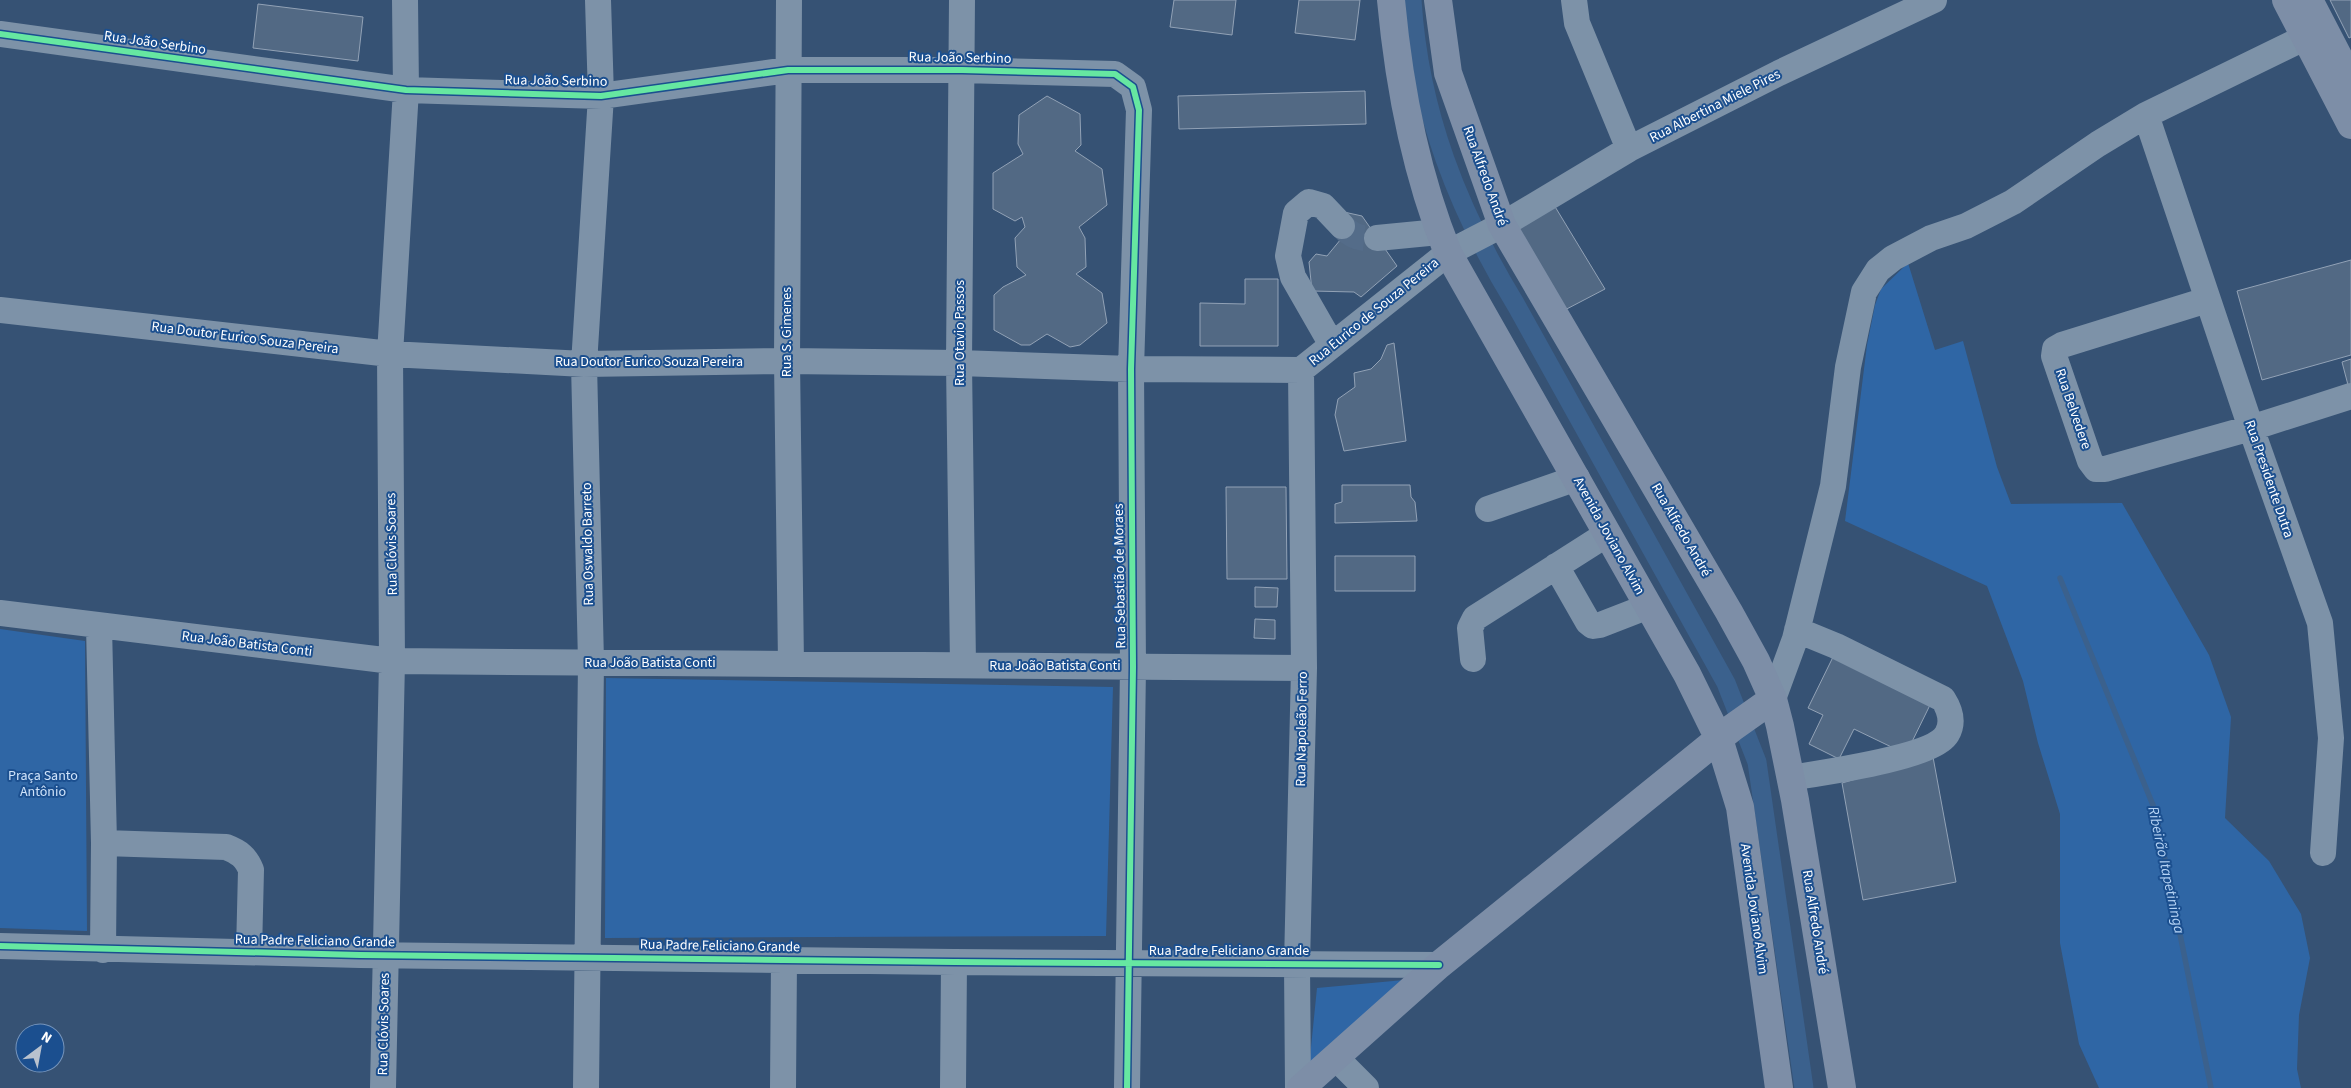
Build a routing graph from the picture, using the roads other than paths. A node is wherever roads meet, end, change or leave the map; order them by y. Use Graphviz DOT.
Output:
graph roads {
  1 [pos="405,0"];
  2 [pos="598,0"];
  3 [pos="788,0"];
  4 [pos="962,0"];
  5 [pos="1391,0"];
  6 [pos="1438,0"];
  7 [pos="1574,0"];
  8 [pos="1934,0"];
  9 [pos="2286,0"];
  10 [pos="2312,19"];
  11 [pos="0,34"];
  12 [pos="788,70"];
  13 [pos="962,70"];
  14 [pos="1115,74"];
  15 [pos="2351,81"];
  16 [pos="406,90"];
  17 [pos="601,96"];
  18 [pos="2146,115"];
  19 [pos="2351,125"];
  20 [pos="1629,149"];
  21 [pos="1342,226"];
  22 [pos="1498,227"];
  23 [pos="1377,238"];
  24 [pos="1450,243"];
  25 [pos="2207,300"];
  26 [pos="0,310"];
  27 [pos="1332,345"];
  28 [pos="390,354"];
  29 [pos="787,361"];
  30 [pos="959,363"];
  31 [pos="584,364"];
  32 [pos="1131,369"];
  33 [pos="1301,370"];
  34 [pos="2351,396"];
  35 [pos="2251,428"];
  36 [pos="1577,478"];
  37 [pos="1488,509"];
  38 [pos="1607,534"];
  39 [pos="1556,566"];
  40 [pos="1649,606"];
  41 [pos="0,613"];
  42 [pos="99,626"];
  43 [pos="1797,630"];
  44 [pos="1473,659"];
  45 [pos="392,661"];
  46 [pos="591,662"];
  47 [pos="791,664"];
  48 [pos="963,665"];
  49 [pos="1134,667"];
  50 [pos="1304,668"];
  51 [pos="1767,704"];
  52 [pos="1703,706"];
  53 [pos="1726,734"];
  54 [pos="1693,760"];
  55 [pos="1731,778"];
  56 [pos="1790,778"];
  57 [pos="104,844"];
  58 [pos="2323,853"];
  59 [pos="0,946"];
  60 [pos="103,950"];
  61 [pos="249,952"];
  62 [pos="386,955"];
  63 [pos="588,957"];
  64 [pos="784,960"];
  65 [pos="954,962"];
  66 [pos="1128,963"];
  67 [pos="1298,964"];
  68 [pos="1439,965"];
  69 [pos="1336,1058"];
  70 [pos="383,1088"];
  71 [pos="586,1088"];
  72 [pos="783,1088"];
  73 [pos="953,1088"];
  74 [pos="1127,1088"];
  75 [pos="1299,1088"];
  76 [pos="1366,1088"];
  77 [pos="1779,1088"];
  78 [pos="1842,1088"];
  1 -- 16 [label="street, Rua Clóvis Soares"];
  2 -- 17 [label="street, Rua Oswaldo Barreto"];
  3 -- 12 [label="street, Rua S. Gimenes"];
  4 -- 13 [label="street, Rua Otavio Passos"];
  5 -- 24 [label="main road, Avenida Joviano Alvim"];
  6 -- 22 [label="main road, Rua Alfredo André"];
  7 -- 20 [label="street"];
  8 -- 20 [label="street, Rua Albertina Miele Pires"];
  9 -- 10 [label="main road"];
  10 -- 15 [label="main road"];
  10 -- 18 [label="street"];
  10 -- 19 [label="main road"];
  11 -- 16 [label="street, Rua João Serbino"];
  12 -- 13 [label="street, Rua João Serbino"];
  12 -- 17 [label="street, Rua João Serbino"];
  12 -- 29 [label="street, Rua S. Gimenes"];
  13 -- 14 [label="street, Rua João Serbino"];
  13 -- 30 [label="street, Rua Otavio Passos"];
  14 -- 32 [label="street, Rua Sebastião de Moraes"];
  16 -- 17 [label="street, Rua João Serbino"];
  16 -- 28 [label="street, Rua Clóvis Soares"];
  17 -- 31 [label="street, Rua Oswaldo Barreto"];
  18 -- 25 [label="street, Rua Presidente Dutra"];
  18 -- 43 [label="street"];
  20 -- 22 [label="street, Rua Albertina Miele Pires"];
  21 -- 27 [label="street"];
  22 -- 24 [label="street, Rua Albertina Miele Pires"];
  22 -- 51 [label="main road, Rua Alfredo André"];
  23 -- 24 [label="street"];
  24 -- 27 [label="street, Rua Eurico de Souza Pereira"];
  24 -- 36 [label="main road, Avenida Joviano Alvim"];
  25 -- 35 [label="street, Rua Presidente Dutra"];
  25 -- 35 [label="street, Rua Belvedere"];
  26 -- 28 [label="street, Rua Doutor Eurico Souza Pereira"];
  27 -- 33 [label="street, Rua Eurico de Souza Pereira"];
  28 -- 31 [label="street, Rua Doutor Eurico Souza Pereira"];
  28 -- 45 [label="street, Rua Clóvis Soares"];
  29 -- 30 [label="street, Rua Doutor Eurico Souza Pereira"];
  29 -- 31 [label="street, Rua Doutor Eurico Souza Pereira"];
  29 -- 47 [label="street, Rua S. Gimenes"];
  30 -- 32 [label="street, Rua Doutor Eurico Souza Pereira"];
  30 -- 48 [label="street, Rua Otavio Passos"];
  31 -- 46 [label="street, Rua Oswaldo Barreto"];
  32 -- 33 [label="street, Rua Doutor Eurico Souza Pereira"];
  32 -- 49 [label="street, Rua Sebastião de Moraes"];
  33 -- 50 [label="street, Rua Napoleão Ferro"];
  34 -- 35 [label="street"];
  35 -- 58 [label="street, Rua Presidente Dutra"];
  36 -- 37 [label="street"];
  36 -- 38 [label="main road, Avenida Joviano Alvim"];
  38 -- 39 [label="street"];
  38 -- 40 [label="main road, Avenida Joviano Alvim"];
  39 -- 40 [label="street"];
  39 -- 44 [label="street"];
  40 -- 52 [label="main road, Avenida Joviano Alvim"];
  41 -- 42 [label="street, Rua João Batista Conti"];
  42 -- 45 [label="street, Rua João Batista Conti"];
  42 -- 57 [label="street"];
  43 -- 51 [label="street"];
  43 -- 56 [label="street"];
  45 -- 46 [label="street, Rua João Batista Conti"];
  45 -- 62 [label="street, Rua Clóvis Soares"];
  46 -- 47 [label="street, Rua João Batista Conti"];
  46 -- 63 [label="street, Rua Oswaldo Barreto"];
  47 -- 48 [label="street, Rua João Batista Conti"];
  48 -- 49 [label="street, Rua João Batista Conti"];
  49 -- 50 [label="street, Rua João Batista Conti"];
  49 -- 66 [label="street, Rua Sebastião de Moraes"];
  50 -- 67 [label="street, Rua Napoleão Ferro"];
  51 -- 53 [label="main road"];
  51 -- 56 [label="main road, Rua Alfredo André"];
  52 -- 53 [label="main road, Avenida Joviano Alvim"];
  52 -- 54 [label="main road"];
  53 -- 54 [label="main road"];
  53 -- 55 [label="main road, Avenida Joviano Alvim"];
  54 -- 55 [label="main road"];
  54 -- 68 [label="main road"];
  55 -- 77 [label="main road, Avenida Joviano Alvim"];
  56 -- 78 [label="main road, Rua Alfredo André"];
  57 -- 60 [label="street"];
  57 -- 61 [label="street"];
  59 -- 60 [label="street, Rua Padre Feliciano Grande"];
  60 -- 61 [label="street, Rua Padre Feliciano Grande"];
  61 -- 62 [label="street, Rua Padre Feliciano Grande"];
  62 -- 63 [label="street, Rua Padre Feliciano Grande"];
  62 -- 70 [label="street, Rua Clóvis Soares"];
  63 -- 64 [label="street, Rua Padre Feliciano Grande"];
  63 -- 71 [label="street, Rua Oswaldo Barreto"];
  64 -- 65 [label="street, Rua Padre Feliciano Grande"];
  64 -- 72 [label="street"];
  65 -- 66 [label="street, Rua Padre Feliciano Grande"];
  65 -- 73 [label="street"];
  66 -- 67 [label="street, Rua Padre Feliciano Grande"];
  66 -- 74 [label="street, Rua Sebastião de Moraes"];
  67 -- 68 [label="street, Rua Padre Feliciano Grande"];
  67 -- 75 [label="street, Rua Napoleão Ferro"];
  68 -- 69 [label="main road"];
  69 -- 75 [label="main road"];
  69 -- 76 [label="street"];
}
